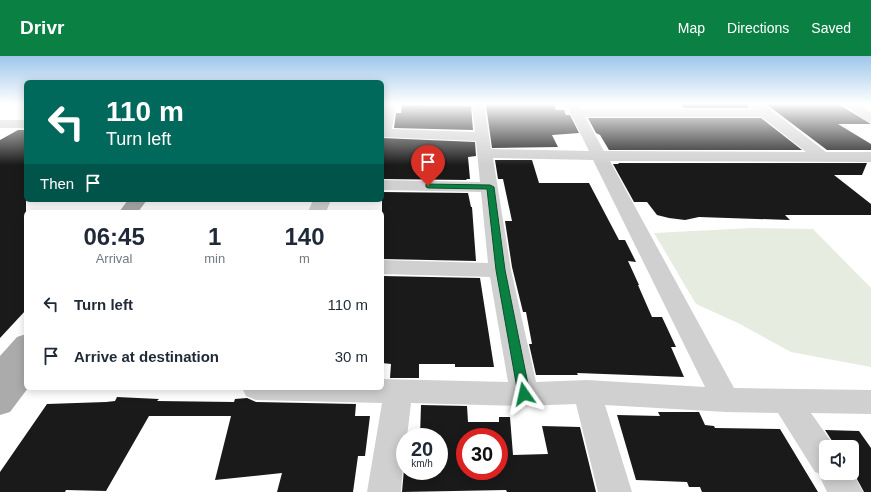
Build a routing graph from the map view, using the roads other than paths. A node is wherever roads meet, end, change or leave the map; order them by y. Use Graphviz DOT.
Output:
graph roads {
  1 [pos="480,124"];
  2 [pos="582,124"];
  3 [pos="781,124"];
  4 [pos="384,133"];
  5 [pos="483,145"];
  6 [pos="600,156"];
  7 [pos="821,156"];
  8 [pos="871,157"];
  9 [pos="384,185"];
  10 [pos="490,187"];
  11 [pos="136,202"];
  12 [pos="130,210"];
  13 [pos="384,267"];
  14 [pos="500,270"];
  15 [pos="24,350"];
  16 [pos="14,383"];
  17 [pos="351,390"];
  18 [pos="398,391"];
  19 [pos="587,392"];
  20 [pos="524,394"];
  21 [pos="726,400"];
  22 [pos="786,401"];
  23 [pos="871,402"];
  24 [pos="819,450"];
  25 [pos="838,480"];
  26 [pos="384,492"];
  27 [pos="615,492"];
  28 [pos="846,492"];
  1 -- 5 [label="street"];
  2 -- 6 [label="street"];
  3 -- 7 [label="street"];
  4 -- 5 [label="street"];
  5 -- 6 [label="street"];
  5 -- 10 [label="street"];
  6 -- 7 [label="street"];
  6 -- 21 [label="street"];
  7 -- 8 [label="street"];
  9 -- 10 [label="street"];
  10 -- 14 [label="street"];
  11 -- 12 [label="main road"];
  13 -- 14 [label="street"];
  14 -- 20 [label="street"];
  15 -- 16 [label="main road"];
  17 -- 18 [label="street"];
  18 -- 20 [label="street"];
  18 -- 26 [label="street"];
  19 -- 20 [label="street"];
  19 -- 21 [label="street"];
  19 -- 27 [label="street"];
  21 -- 22 [label="street"];
  22 -- 23 [label="street"];
  22 -- 24 [label="street"];
  25 -- 28 [label="street"];
}
